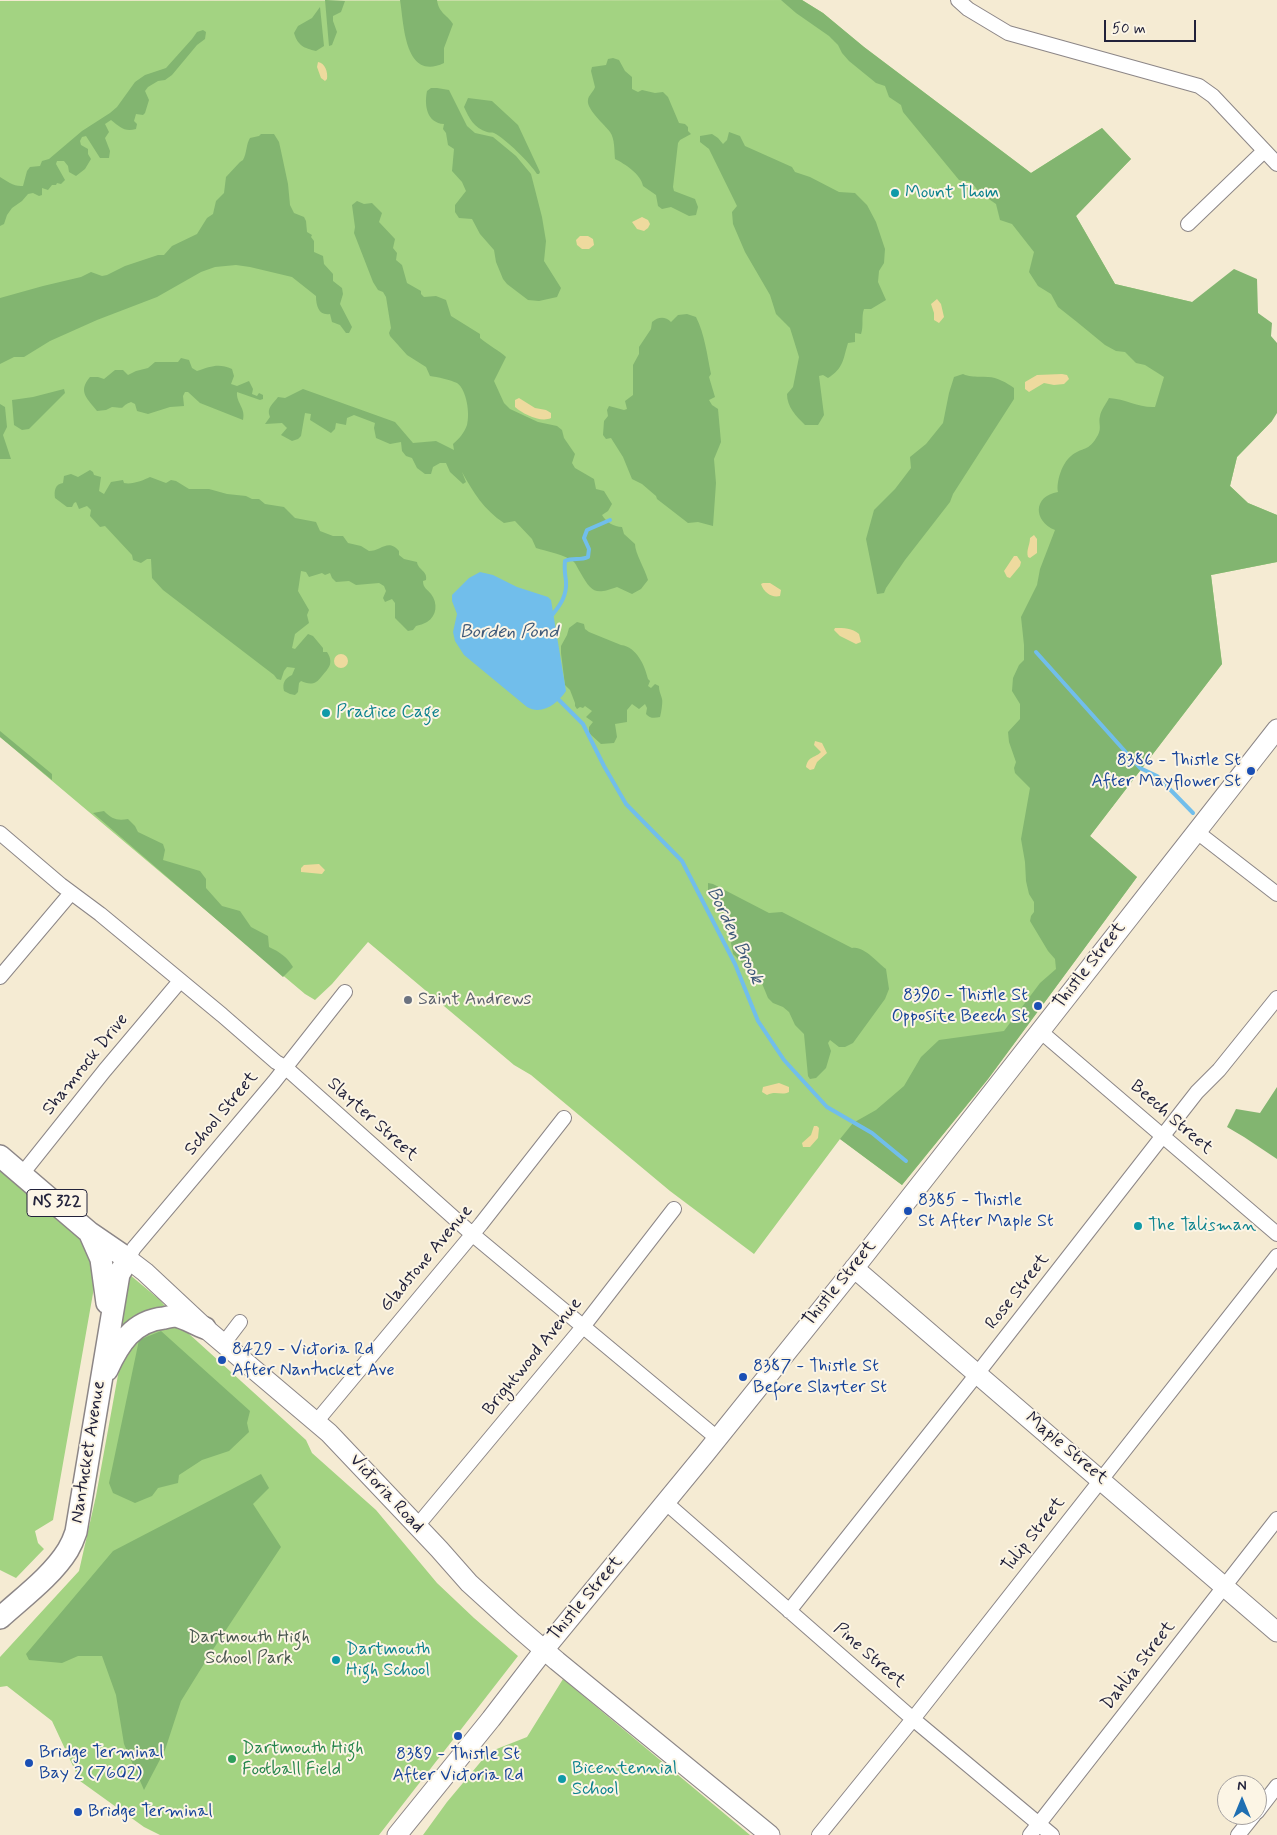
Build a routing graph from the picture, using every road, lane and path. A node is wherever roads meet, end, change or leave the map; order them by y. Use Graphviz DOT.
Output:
graph roads {
  1 [pos="968,3"];
  2 [pos="1264,151"];
  3 [pos="1277,164"];
  4 [pos="1188,224"];
  5 [pos="1277,729"];
  6 [pos="1197,832"];
  7 [pos="0,833"];
  8 [pos="71,893"];
  9 [pos="1277,894"];
  10 [pos="0,976"];
  11 [pos="180,981"];
  12 [pos="345,992"];
  13 [pos="1277,998"];
  14 [pos="1040,1031"];
  15 [pos="285,1067"];
  16 [pos="564,1118"];
  17 [pos="1164,1136"];
  18 [pos="0,1156"];
  19 [pos="22,1174"];
  20 [pos="674,1209"];
  21 [pos="90,1233"];
  22 [pos="472,1234"];
  23 [pos="1277,1234"];
  24 [pos="1277,1256"];
  25 [pos="128,1259"];
  26 [pos="854,1268"];
  27 [pos="240,1322"];
  28 [pos="109,1325"];
  29 [pos="205,1328"];
  30 [pos="582,1328"];
  31 [pos="224,1343"];
  32 [pos="977,1374"];
  33 [pos="100,1386"];
  34 [pos="316,1422"];
  35 [pos="716,1438"];
  36 [pos="1101,1480"];
  37 [pos="665,1502"];
  38 [pos="1277,1519"];
  39 [pos="417,1526"];
  40 [pos="1225,1586"];
  41 [pos="789,1611"];
  42 [pos="0,1618"];
  43 [pos="1277,1632"];
  44 [pos="544,1650"];
  45 [pos="913,1719"];
  46 [pos="1277,1786"];
  47 [pos="1267,1799"];
  48 [pos="1039,1824"];
  49 [pos="1246,1825"];
  50 [pos="397,1835"];
  51 [pos="770,1835"];
  52 [pos="818,1835"];
  53 [pos="1030,1835"];
  54 [pos="1052,1835"];
  55 [pos="1238,1835"];
  1 -- 2 [label="street"];
  2 -- 3 [label="street"];
  2 -- 4 [label="street"];
  5 -- 6 [label="main road, Thistle Street"];
  6 -- 9 [label="street"];
  6 -- 14 [label="main road, Thistle Street"];
  7 -- 8 [label="street, Slayter Street"];
  8 -- 10 [label="street"];
  8 -- 11 [label="street, Slayter Street"];
  11 -- 15 [label="street, Slayter Street"];
  11 -- 19 [label="street, Shamrock Drive"];
  12 -- 15 [label="street, School Street"];
  13 -- 17 [label="street, Rose Street"];
  14 -- 17 [label="street, Beech Street"];
  14 -- 26 [label="main road, Thistle Street"];
  15 -- 22 [label="street, Slayter Street"];
  15 -- 25 [label="street, School Street"];
  16 -- 22 [label="street, Gladstone Avenue"];
  17 -- 23 [label="street, Beech Street"];
  17 -- 32 [label="street, Rose Street"];
  18 -- 19 [label="main road, Victoria Road / NS 322"];
  19 -- 21 [label="main road, Victoria Road / NS 322"];
  20 -- 30 [label="street, Brightwood Avenue"];
  21 -- 25 [label="main road, Victoria Road / NS 322"];
  21 -- 28 [label="main road"];
  22 -- 30 [label="street, Slayter Street"];
  22 -- 34 [label="street, Gladstone Avenue"];
  24 -- 36 [label="street, Tulip Street"];
  25 -- 28 [label="main road, Nantucket Avenue"];
  25 -- 29 [label="main road, Victoria Road / NS 322"];
  26 -- 32 [label="main road, Maple Street"];
  26 -- 35 [label="main road, Thistle Street"];
  27 -- 31 [label="street"];
  28 -- 33 [label="main road, Nantucket Avenue"];
  29 -- 31 [label="main road, Victoria Road / NS 322"];
  29 -- 33 [label="main road"];
  30 -- 35 [label="street, Slayter Street"];
  30 -- 39 [label="street, Brightwood Avenue"];
  31 -- 34 [label="main road, Victoria Road / NS 322"];
  32 -- 36 [label="main road, Maple Street"];
  32 -- 41 [label="street, Rose Street"];
  33 -- 42 [label="main road, Nantucket Avenue"];
  34 -- 39 [label="main road, Victoria Road / NS 322"];
  35 -- 37 [label="main road, Thistle Street"];
  36 -- 40 [label="main road, Maple Street"];
  36 -- 45 [label="street, Tulip Street"];
  37 -- 41 [label="street, Pine Street"];
  37 -- 44 [label="main road, Thistle Street"];
  38 -- 40 [label="street, Dahlia Street"];
  39 -- 44 [label="main road, Victoria Road / NS 322"];
  40 -- 43 [label="main road, Maple Street"];
  40 -- 48 [label="street, Dahlia Street"];
  41 -- 45 [label="street, Pine Street"];
  44 -- 50 [label="main road, Thistle Street"];
  44 -- 51 [label="main road, Victoria Road / NS 322"];
  45 -- 48 [label="street, Pine Street"];
  45 -- 52 [label="street, Tulip Street"];
  46 -- 47 [label="street"];
  48 -- 53 [label="street, Dahlia Street"];
  48 -- 54 [label="street, Pine Street"];
  49 -- 55 [label="street"];
}
